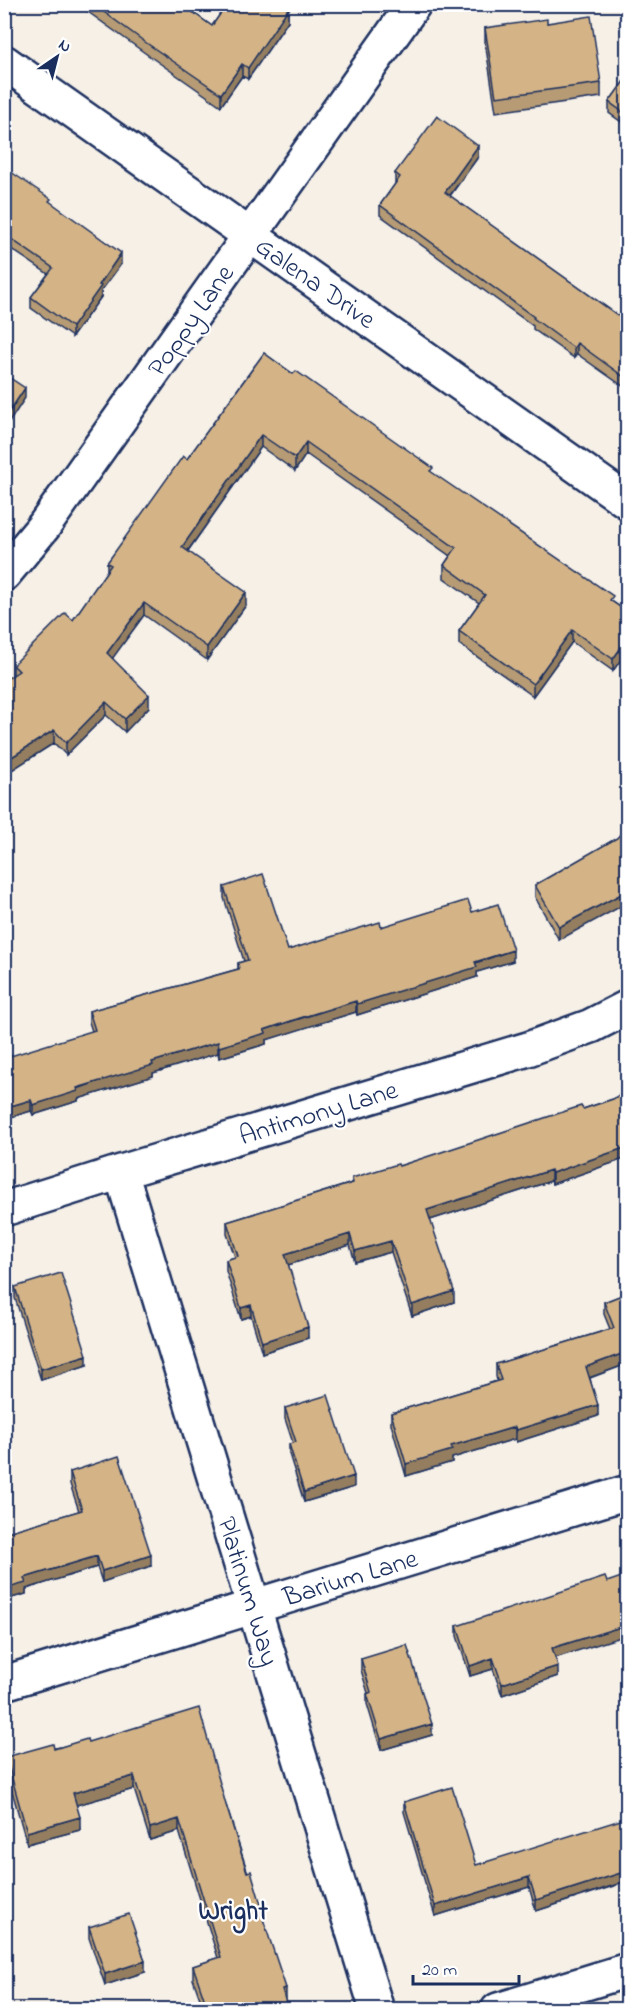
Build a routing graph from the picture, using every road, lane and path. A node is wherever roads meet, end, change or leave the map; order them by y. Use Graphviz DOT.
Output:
graph roads {
  1 [pos="414,4"];
  2 [pos="4,62"];
  3 [pos="250,236"];
  4 [pos="627,502"];
  5 [pos="4,574"];
  6 [pos="627,1007"];
  7 [pos="121,1172"];
  8 [pos="4,1209"];
  9 [pos="627,1492"];
  10 [pos="254,1607"];
  11 [pos="4,1683"];
  12 [pos="627,1970"];
  13 [pos="377,2010"];
  14 [pos="498,2010"];
  1 -- 3 [label="street, Poppy Lane"];
  2 -- 3 [label="street, Galena Drive"];
  3 -- 4 [label="street, Galena Drive"];
  3 -- 5 [label="street, Poppy Lane"];
  6 -- 7 [label="street, Antimony Lane"];
  7 -- 8 [label="street, Antimony Lane"];
  7 -- 10 [label="street, Platinum Way"];
  9 -- 10 [label="street, Barium Lane"];
  10 -- 11 [label="street, Barium Lane"];
  10 -- 13 [label="street, Platinum Way"];
  12 -- 14 [label="street"];
}
